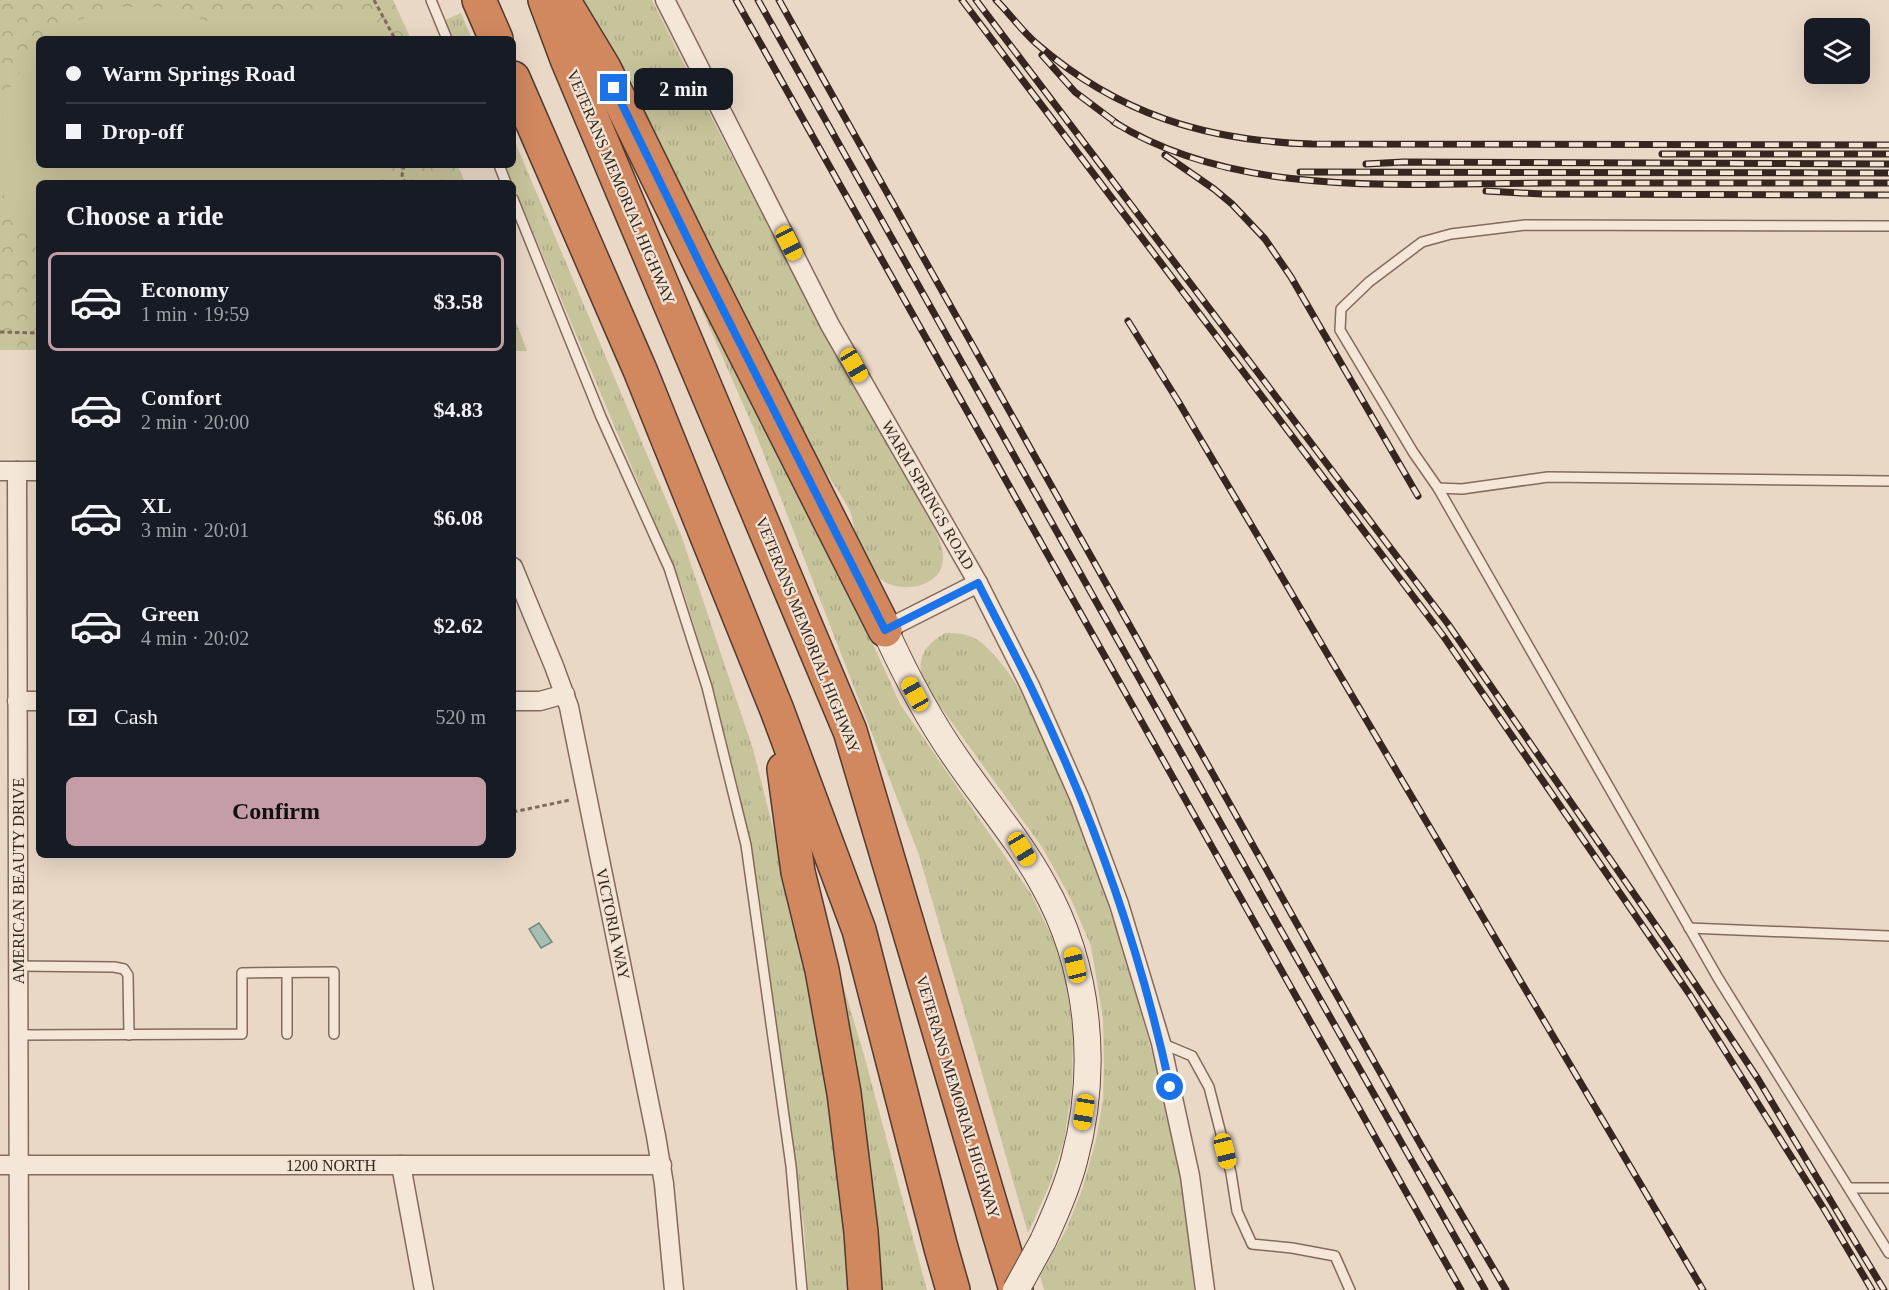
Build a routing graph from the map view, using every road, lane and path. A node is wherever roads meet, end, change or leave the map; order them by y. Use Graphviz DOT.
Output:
graph roads {
  1 [pos="374,0"];
  2 [pos="431,0"];
  3 [pos="479,0"];
  4 [pos="545,0"];
  5 [pos="563,0"];
  6 [pos="665,0"];
  7 [pos="394,36"];
  8 [pos="446,36"];
  9 [pos="495,36"];
  10 [pos="516,85"];
  11 [pos="516,206"];
  12 [pos="1889,226"];
  13 [pos="0,332"];
  14 [pos="36,333"];
  15 [pos="8,471"];
  16 [pos="36,471"];
  17 [pos="1889,481"];
  18 [pos="1438,488"];
  19 [pos="516,574"];
  20 [pos="978,583"];
  21 [pos="885,630"];
  22 [pos="565,694"];
  23 [pos="17,701"];
  24 [pos="36,701"];
  25 [pos="516,701"];
  26 [pos="777,711"];
  27 [pos="570,800"];
  28 [pos="516,811"];
  29 [pos="1689,928"];
  30 [pos="1889,936"];
  31 [pos="18,966"];
  32 [pos="287,973"];
  33 [pos="287,1034"];
  34 [pos="334,1034"];
  35 [pos="18,1035"];
  36 [pos="129,1035"];
  37 [pos="1161,1043"];
  38 [pos="9,1165"];
  39 [pos="401,1165"];
  40 [pos="662,1165"];
  41 [pos="1849,1188"];
  42 [pos="1889,1188"];
  43 [pos="1889,1253"];
  44 [pos="19,1290"];
  45 [pos="424,1290"];
  46 [pos="674,1290"];
  47 [pos="802,1290"];
  48 [pos="865,1290"];
  49 [pos="953,1290"];
  50 [pos="1016,1290"];
  51 [pos="1205,1290"];
  52 [pos="1350,1290"];
  1 -- 7 [label="path"];
  2 -- 8 [label="lane"];
  3 -- 9 [label="highway"];
  4 -- 50 [label="highway, VETERANS MEMORIAL HIGHWAY"];
  5 -- 21 [label="highway"];
  6 -- 20 [label="street, WARM SPRINGS ROAD"];
  10 -- 26 [label="highway"];
  11 -- 47 [label="lane"];
  12 -- 18 [label="lane"];
  13 -- 14 [label="path"];
  15 -- 16 [label="street"];
  15 -- 23 [label="street, AMERICAN BEAUTY DRIVE"];
  17 -- 18 [label="lane"];
  18 -- 29 [label="lane"];
  19 -- 22 [label="street, VICTORIA WAY"];
  20 -- 21 [label="street"];
  20 -- 37 [label="street, WARM SPRINGS ROAD"];
  21 -- 50 [label="main road, bridge"];
  22 -- 25 [label="street"];
  22 -- 40 [label="street, VICTORIA WAY"];
  23 -- 24 [label="street"];
  23 -- 31 [label="street, AMERICAN BEAUTY DRIVE"];
  26 -- 48 [label="highway"];
  26 -- 49 [label="highway"];
  27 -- 28 [label="path"];
  29 -- 30 [label="lane"];
  29 -- 41 [label="lane"];
  31 -- 35 [label="street, AMERICAN BEAUTY DRIVE"];
  31 -- 36 [label="lane"];
  32 -- 33 [label="lane"];
  32 -- 34 [label="lane"];
  32 -- 36 [label="lane"];
  35 -- 36 [label="lane"];
  35 -- 38 [label="street, AMERICAN BEAUTY DRIVE"];
  37 -- 51 [label="street, WARM SPRINGS ROAD"];
  37 -- 52 [label="lane"];
  38 -- 39 [label="street, 1200 NORTH"];
  38 -- 44 [label="street, AMERICAN BEAUTY DRIVE"];
  39 -- 40 [label="street, 1200 NORTH"];
  39 -- 45 [label="street"];
  40 -- 46 [label="street, VICTORIA WAY"];
  41 -- 42 [label="lane"];
  41 -- 43 [label="lane"];
}
